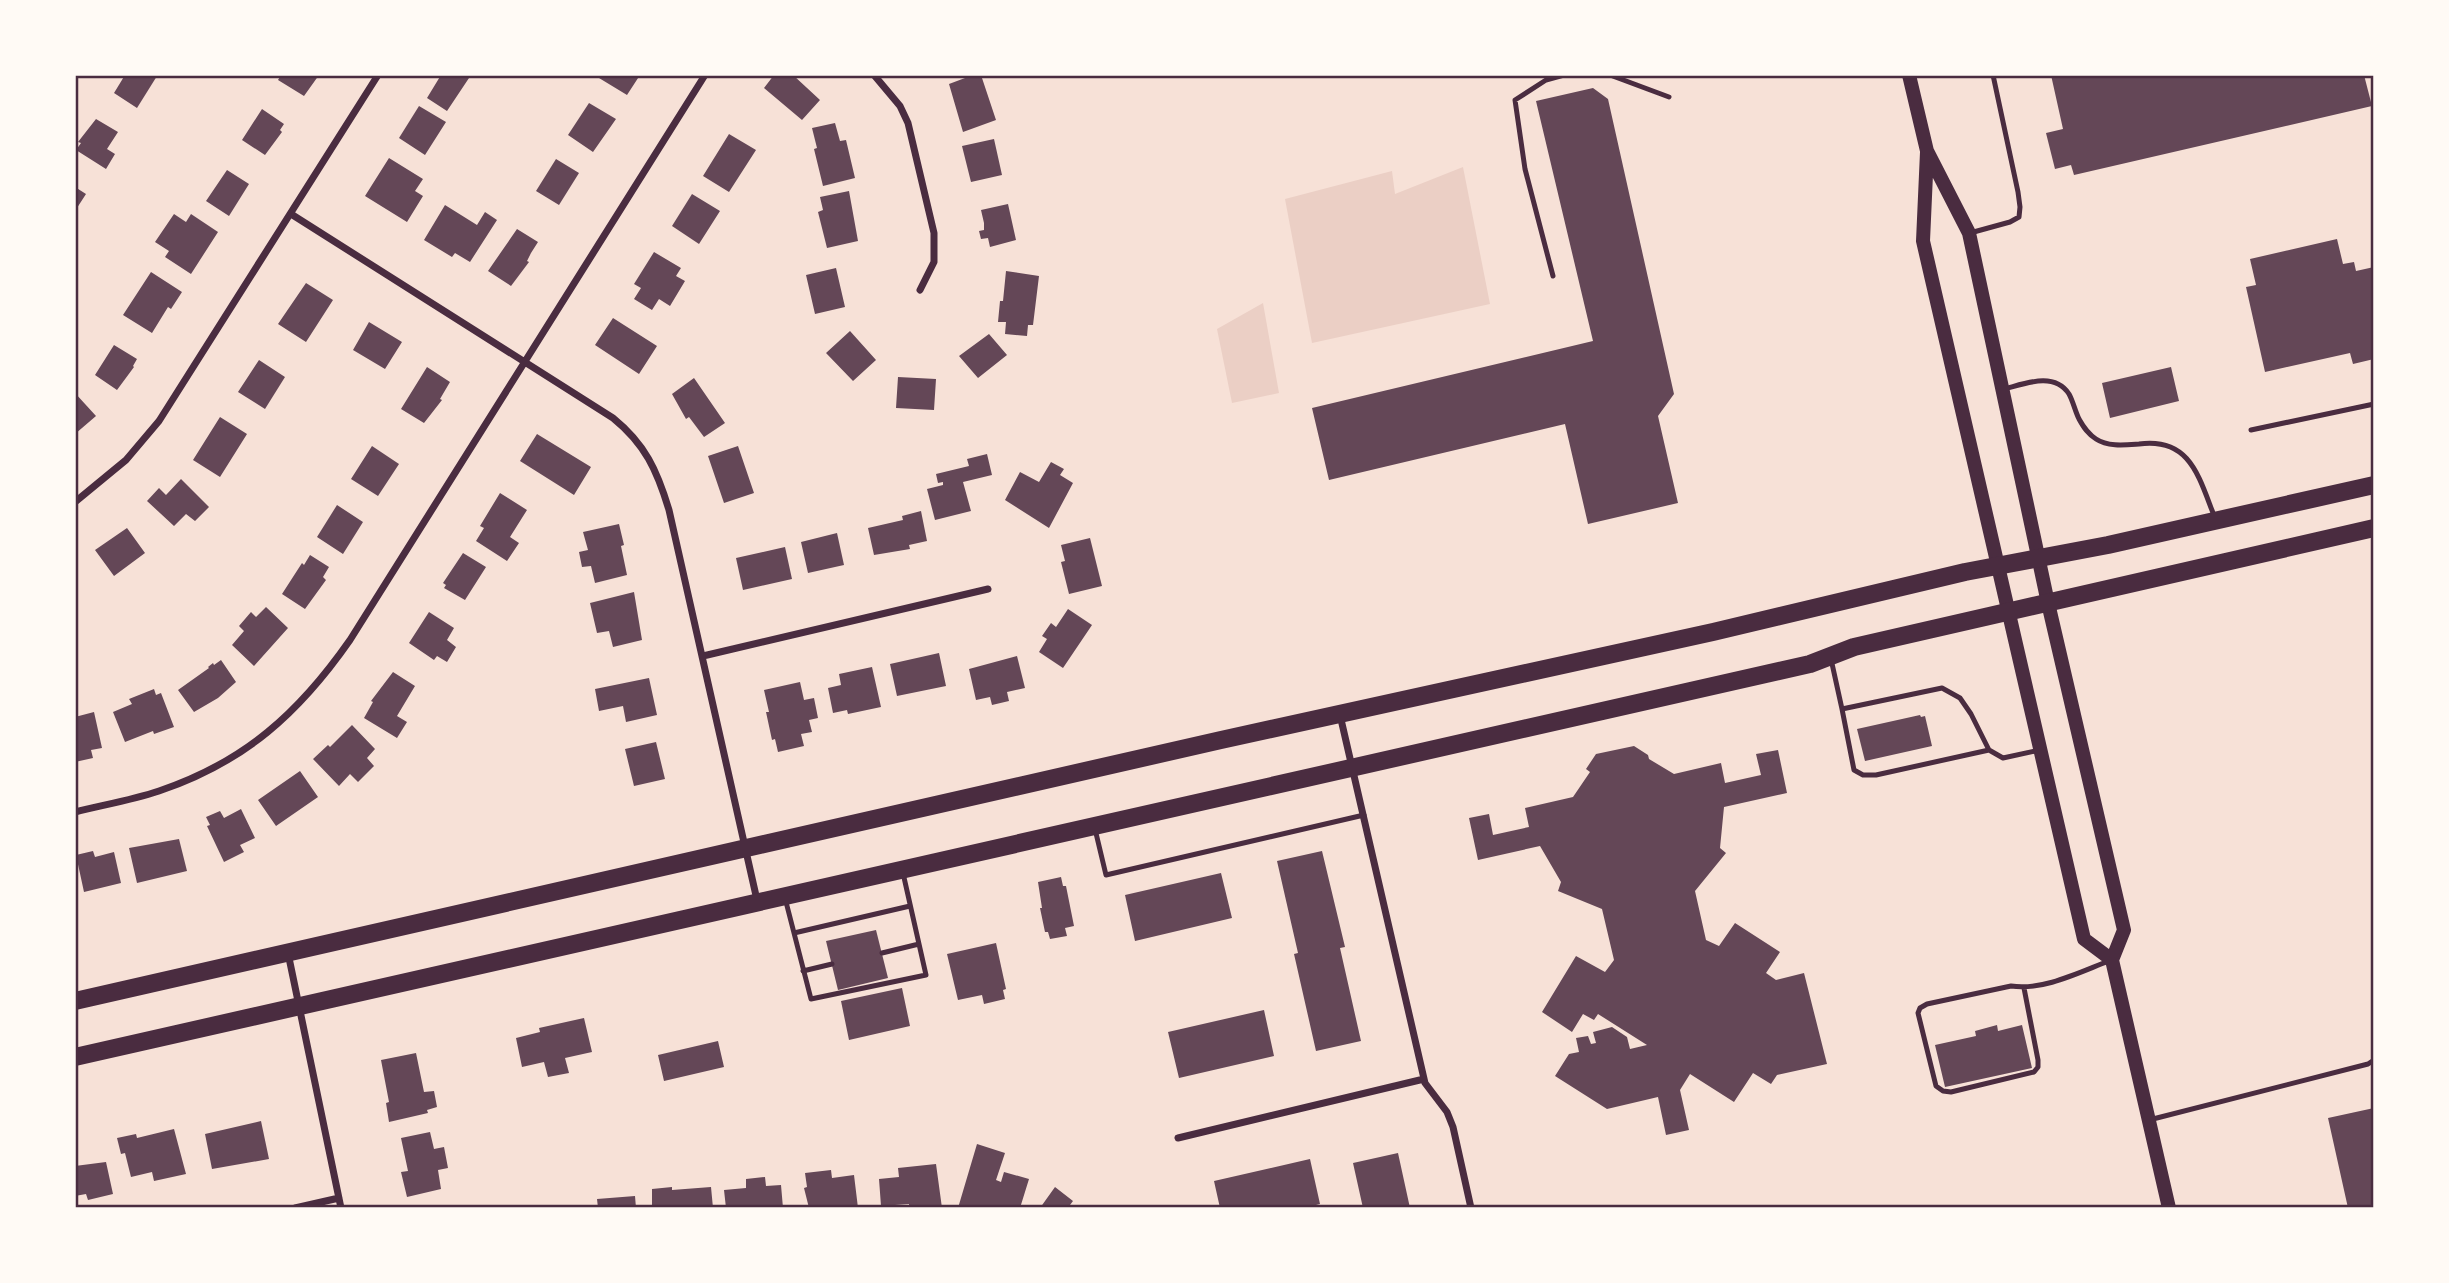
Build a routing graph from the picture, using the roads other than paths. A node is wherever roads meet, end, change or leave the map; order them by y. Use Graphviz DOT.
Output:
graph roads {
  1 [pos="378,75"];
  2 [pos="705,75"];
  3 [pos="874,75"];
  4 [pos="1564,75"];
  5 [pos="1610,75"];
  6 [pos="1909,75"];
  7 [pos="1993,75"];
  8 [pos="1669,97"];
  9 [pos="1927,151"];
  10 [pos="291,214"];
  11 [pos="1969,233"];
  12 [pos="1553,276"];
  13 [pos="920,290"];
  14 [pos="524,362"];
  15 [pos="2004,389"];
  16 [pos="2374,404"];
  17 [pos="2251,430"];
  18 [pos="2374,485"];
  19 [pos="75,502"];
  20 [pos="2216,520"];
  21 [pos="2374,528"];
  22 [pos="2039,558"];
  23 [pos="1998,566"];
  24 [pos="988,589"];
  25 [pos="2048,603"];
  26 [pos="2008,612"];
  27 [pos="703,656"];
  28 [pos="1830,656"];
  29 [pos="1842,709"];
  30 [pos="1340,714"];
  31 [pos="1989,750"];
  32 [pos="2040,750"];
  33 [pos="1353,768"];
  34 [pos="75,812"];
  35 [pos="1364,815"];
  36 [pos="1094,826"];
  37 [pos="745,848"];
  38 [pos="902,870"];
  39 [pos="784,896"];
  40 [pos="757,902"];
  41 [pos="910,906"];
  42 [pos="794,933"];
  43 [pos="919,944"];
  44 [pos="288,953"];
  45 [pos="882,953"];
  46 [pos="2112,960"];
  47 [pos="832,964"];
  48 [pos="803,971"];
  49 [pos="2024,988"];
  50 [pos="75,1001"];
  51 [pos="299,1006"];
  52 [pos="75,1057"];
  53 [pos="2374,1060"];
  54 [pos="1424,1079"];
  55 [pos="2149,1120"];
  56 [pos="1178,1138"];
  57 [pos="339,1198"];
  58 [pos="295,1208"];
  59 [pos="341,1208"];
  60 [pos="1471,1208"];
  61 [pos="2169,1208"];
  1 -- 10 [label="street"];
  2 -- 14 [label="street"];
  3 -- 13 [label="street"];
  4 -- 12 [label="lane"];
  5 -- 8 [label="lane"];
  6 -- 9 [label="main road"];
  7 -- 11 [label="lane"];
  9 -- 11 [label="main road"];
  9 -- 23 [label="main road"];
  10 -- 14 [label="street"];
  10 -- 19 [label="street"];
  11 -- 15 [label="main road"];
  14 -- 27 [label="street"];
  14 -- 34 [label="street"];
  15 -- 20 [label="lane"];
  15 -- 22 [label="main road"];
  16 -- 17 [label="lane"];
  18 -- 20 [label="main road"];
  20 -- 22 [label="main road"];
  21 -- 25 [label="main road"];
  22 -- 23 [label="main road"];
  22 -- 25 [label="main road"];
  23 -- 26 [label="main road"];
  23 -- 30 [label="main road"];
  24 -- 27 [label="street"];
  25 -- 26 [label="main road"];
  25 -- 46 [label="main road"];
  26 -- 28 [label="main road"];
  26 -- 32 [label="main road"];
  27 -- 37 [label="street"];
  28 -- 29 [label="lane"];
  28 -- 33 [label="main road"];
  29 -- 31 [label="lane"];
  29 -- 31 [label="lane"];
  30 -- 33 [label="street"];
  30 -- 37 [label="main road"];
  31 -- 32 [label="lane"];
  32 -- 46 [label="main road"];
  33 -- 35 [label="street"];
  33 -- 36 [label="main road"];
  35 -- 36 [label="lane"];
  35 -- 54 [label="street"];
  36 -- 38 [label="main road"];
  37 -- 40 [label="street"];
  37 -- 44 [label="main road"];
  38 -- 39 [label="main road"];
  38 -- 41 [label="lane"];
  39 -- 40 [label="main road"];
  39 -- 42 [label="lane"];
  40 -- 51 [label="main road"];
  41 -- 42 [label="lane"];
  41 -- 43 [label="lane"];
  42 -- 48 [label="lane"];
  43 -- 45 [label="lane"];
  43 -- 48 [label="lane"];
  44 -- 50 [label="main road"];
  44 -- 51 [label="street"];
  46 -- 49 [label="lane"];
  46 -- 55 [label="main road"];
  47 -- 48 [label="lane"];
  49 -- 49 [label="lane"];
  51 -- 52 [label="main road"];
  51 -- 57 [label="street"];
  53 -- 55 [label="lane"];
  54 -- 56 [label="street"];
  54 -- 60 [label="street"];
  55 -- 61 [label="main road"];
  57 -- 58 [label="street"];
  57 -- 59 [label="street"];
}
